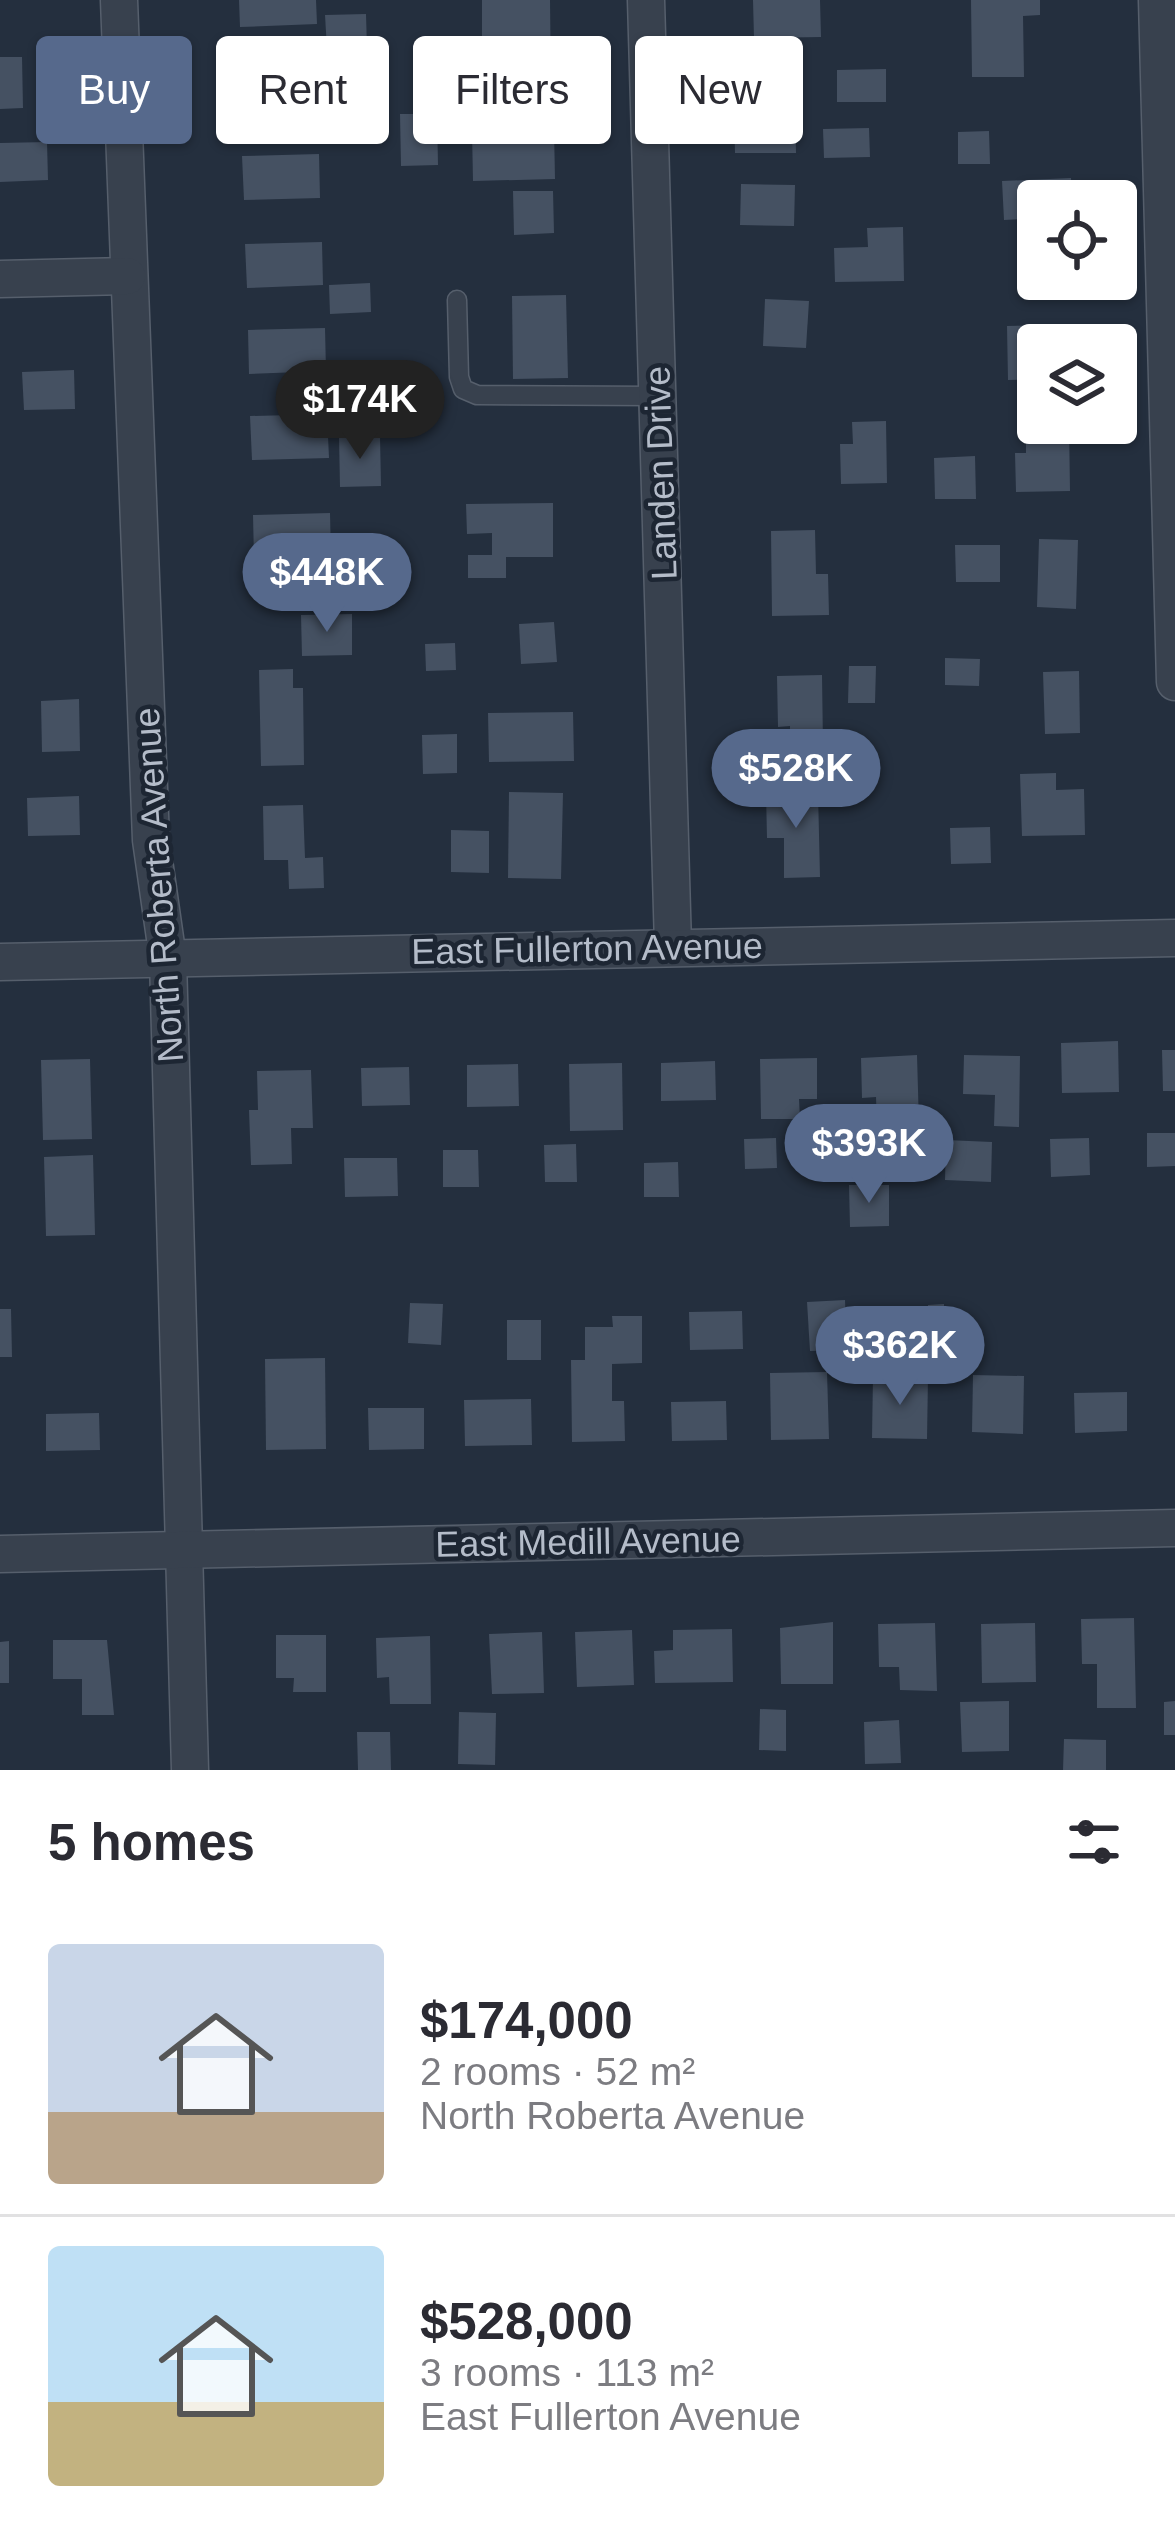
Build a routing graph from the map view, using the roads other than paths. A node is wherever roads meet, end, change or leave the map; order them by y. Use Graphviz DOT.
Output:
graph roads {
  1 [pos="119,0"];
  2 [pos="646,0"];
  3 [pos="1157,0"];
  4 [pos="127,276"];
  5 [pos="0,279"];
  6 [pos="457,300"];
  7 [pos="657,396"];
  8 [pos="1172,424"];
  9 [pos="1175,682"];
  10 [pos="1175,938"];
  11 [pos="674,946"];
  12 [pos="169,958"];
  13 [pos="0,962"];
  14 [pos="1175,1528"];
  15 [pos="185,1550"];
  16 [pos="0,1554"];
  17 [pos="190,1770"];
  1 -- 4 [label="street, North Roberta Avenue"];
  2 -- 7 [label="street, Landen Drive"];
  3 -- 8 [label="street"];
  4 -- 5 [label="street"];
  4 -- 12 [label="street, North Roberta Avenue"];
  6 -- 7 [label="lane"];
  7 -- 11 [label="street, Landen Drive"];
  8 -- 9 [label="street"];
  10 -- 11 [label="street, East Fullerton Avenue"];
  11 -- 12 [label="street, East Fullerton Avenue"];
  12 -- 13 [label="street, East Fullerton Avenue"];
  12 -- 15 [label="street, North Roberta Avenue"];
  14 -- 15 [label="street, East Medill Avenue"];
  15 -- 16 [label="street, East Medill Avenue"];
  15 -- 17 [label="street, North Roberta Avenue"];
}
